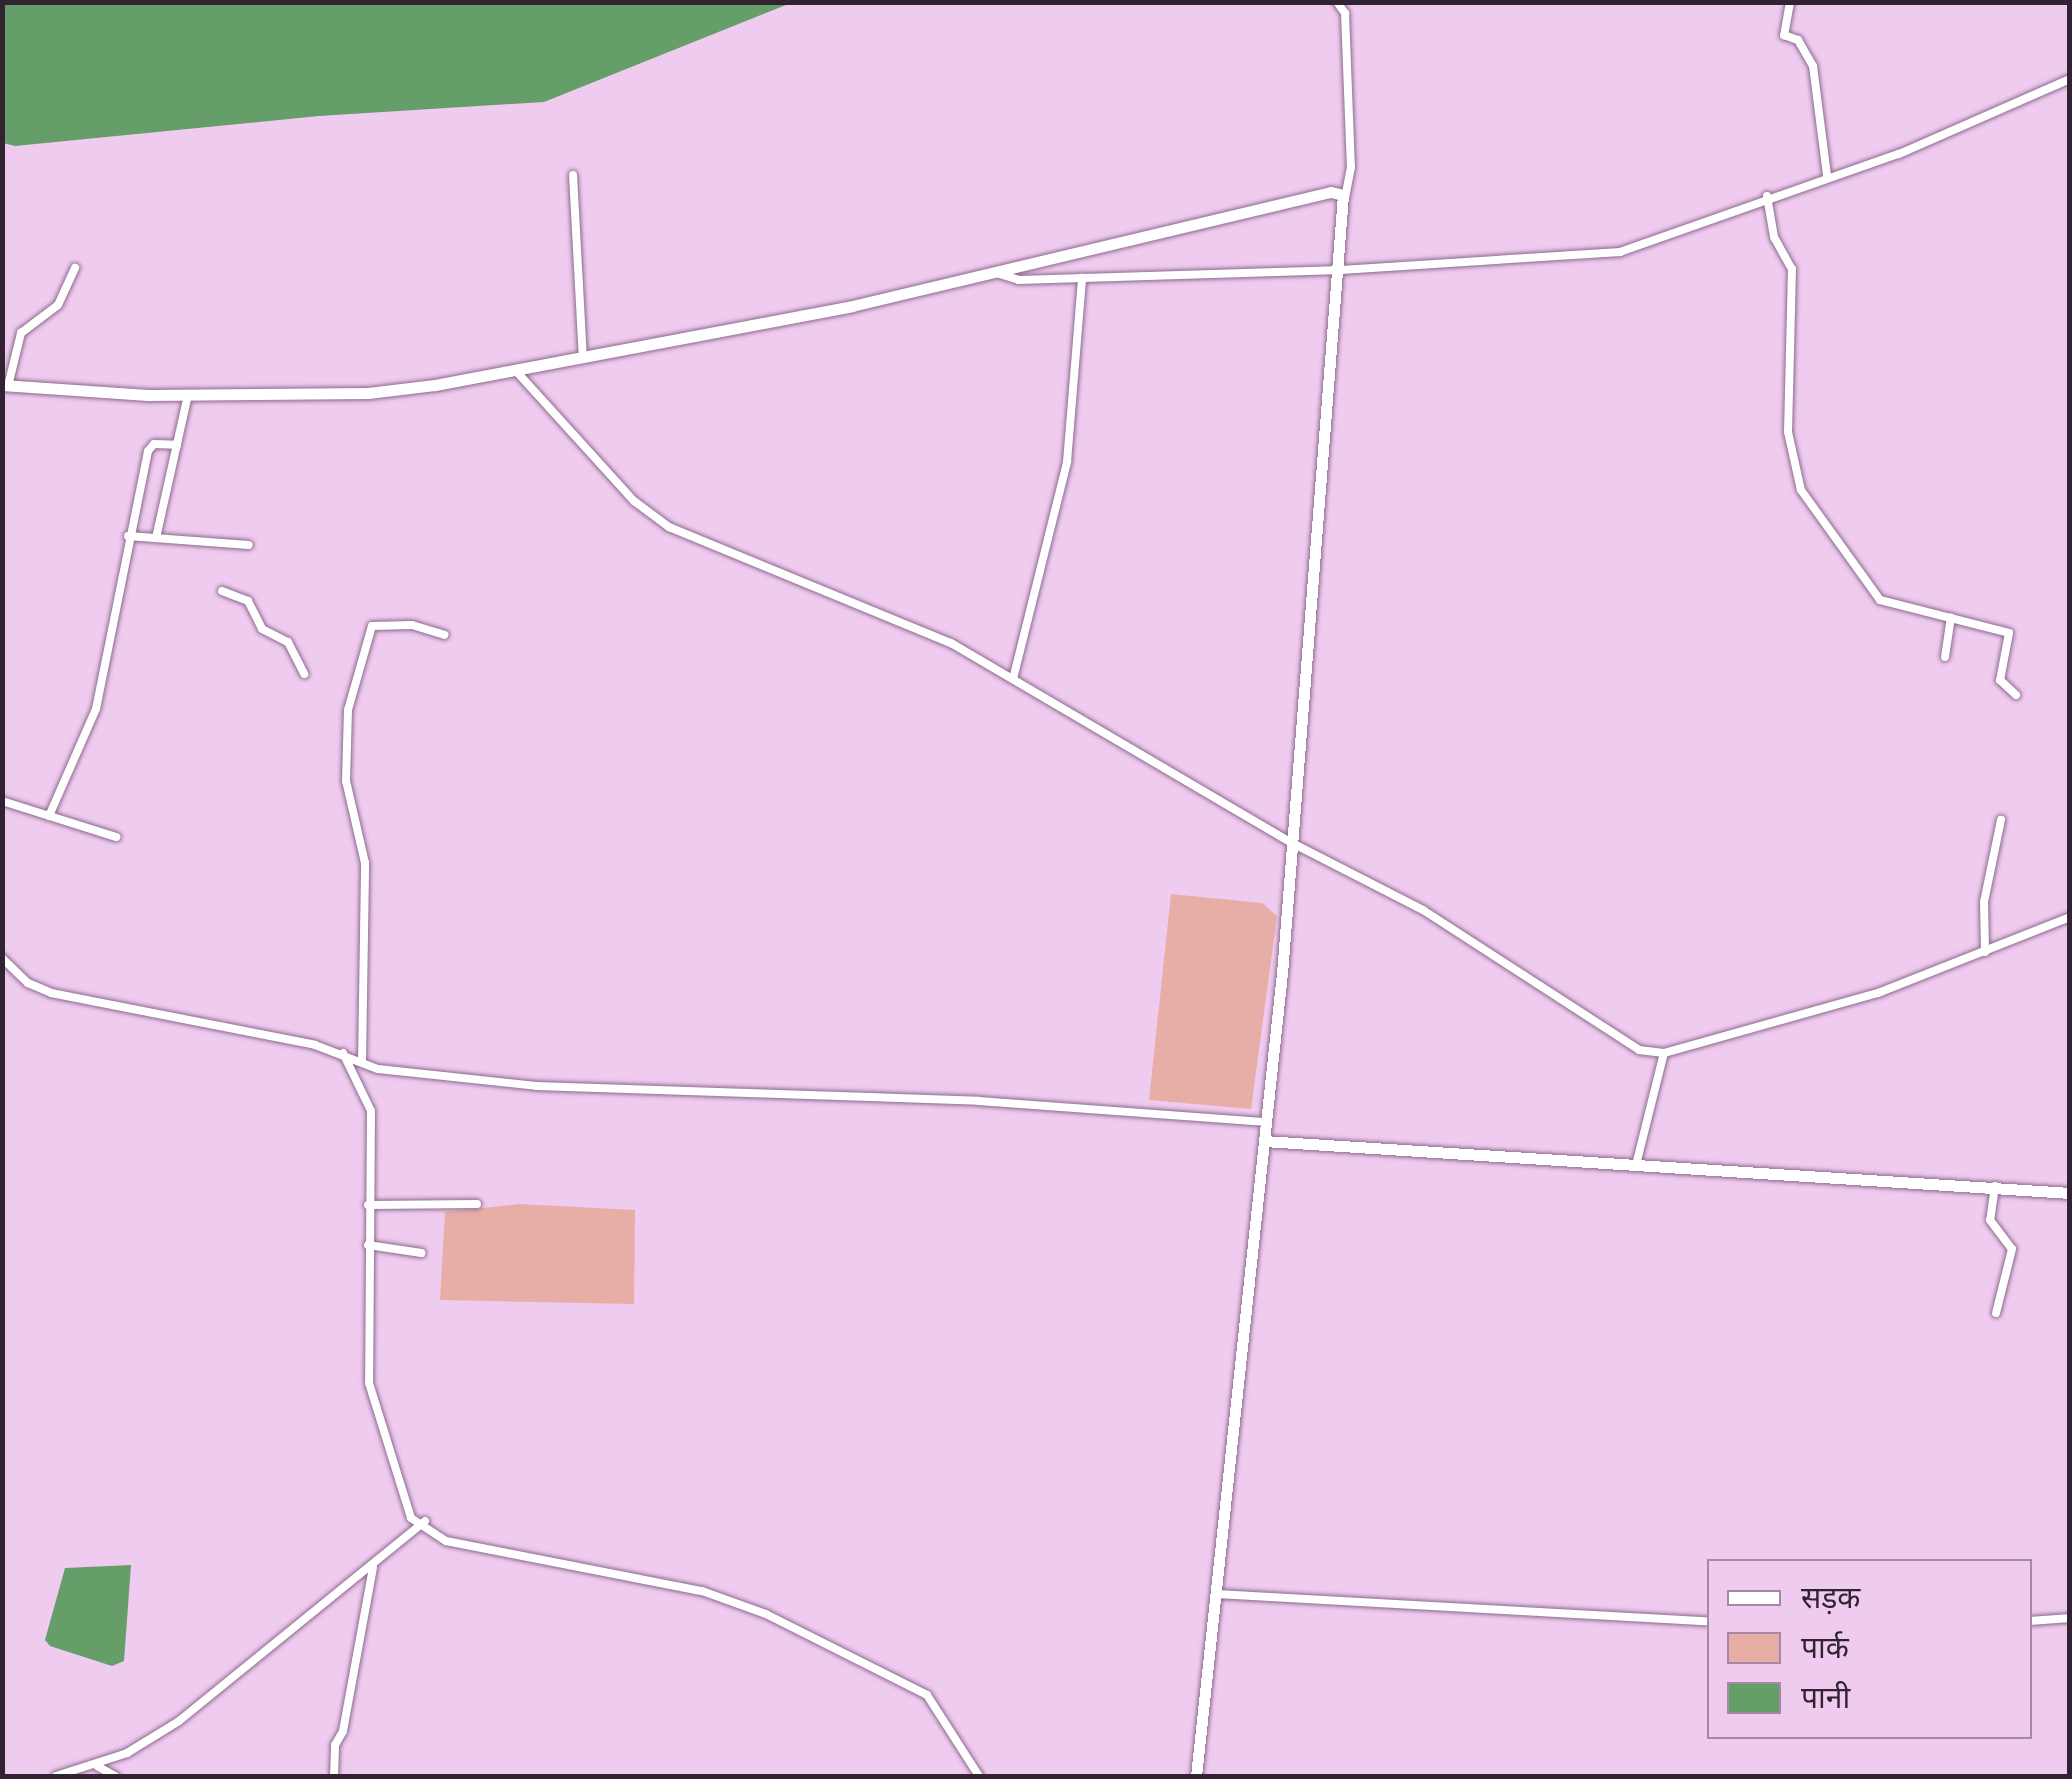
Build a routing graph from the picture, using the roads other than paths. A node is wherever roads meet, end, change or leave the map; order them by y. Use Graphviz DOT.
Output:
graph roads {
  1 [pos="1337,2"];
  2 [pos="1352,2"];
  3 [pos="1790,2"];
  4 [pos="1345,12"];
  5 [pos="2070,78"];
  6 [pos="574,174"];
  7 [pos="1827,176"];
  8 [pos="1767,196"];
  9 [pos="1345,199"];
  10 [pos="74,268"];
  11 [pos="1341,270"];
  12 [pos="993,272"];
  13 [pos="1082,278"];
  14 [pos="583,359"];
  15 [pos="516,371"];
  16 [pos="5,385"];
  17 [pos="188,395"];
  18 [pos="177,445"];
  19 [pos="128,536"];
  20 [pos="156,538"];
  21 [pos="249,544"];
  22 [pos="222,591"];
  23 [pos="1951,617"];
  24 [pos="445,635"];
  25 [pos="1946,656"];
  26 [pos="304,674"];
  27 [pos="1012,679"];
  28 [pos="2016,695"];
  29 [pos="2,801"];
  30 [pos="49,816"];
  31 [pos="2001,820"];
  32 [pos="116,837"];
  33 [pos="1294,844"];
  34 [pos="2070,917"];
  35 [pos="1985,952"];
  36 [pos="2,958"];
  37 [pos="343,1053"];
  38 [pos="1664,1053"];
  39 [pos="362,1062"];
  40 [pos="1266,1122"];
  41 [pos="1264,1141"];
  42 [pos="1636,1166"];
  43 [pos="1995,1186"];
  44 [pos="2070,1194"];
  45 [pos="477,1204"];
  46 [pos="368,1206"];
  47 [pos="368,1245"];
  48 [pos="421,1253"];
  49 [pos="1996,1314"];
  50 [pos="425,1521"];
  51 [pos="375,1564"];
  52 [pos="1216,1594"];
  53 [pos="2070,1618"];
  54 [pos="2032,1621"];
  55 [pos="1707,1622"];
  56 [pos="97,1766"];
  57 [pos="56,1776"];
  58 [pos="114,1776"];
  59 [pos="334,1776"];
  60 [pos="979,1776"];
  61 [pos="1196,1776"];
  1 -- 4 [label="street"];
  2 -- 4 [label="street"];
  3 -- 7 [label="street"];
  4 -- 9 [label="street"];
  5 -- 7 [label="street"];
  6 -- 14 [label="street"];
  7 -- 8 [label="street"];
  8 -- 11 [label="street"];
  8 -- 23 [label="street"];
  9 -- 11 [label="main road"];
  9 -- 12 [label="main road"];
  10 -- 16 [label="street"];
  11 -- 13 [label="street"];
  11 -- 33 [label="main road"];
  12 -- 13 [label="street"];
  12 -- 14 [label="main road"];
  13 -- 27 [label="street"];
  14 -- 15 [label="main road"];
  15 -- 17 [label="main road"];
  15 -- 27 [label="street"];
  16 -- 17 [label="main road"];
  17 -- 18 [label="street"];
  18 -- 19 [label="street"];
  18 -- 20 [label="street"];
  19 -- 20 [label="street"];
  19 -- 30 [label="street"];
  20 -- 21 [label="street"];
  22 -- 26 [label="street"];
  23 -- 25 [label="street"];
  23 -- 28 [label="street"];
  24 -- 39 [label="street"];
  27 -- 33 [label="street"];
  29 -- 30 [label="street"];
  30 -- 32 [label="street"];
  31 -- 35 [label="street"];
  33 -- 38 [label="street"];
  33 -- 40 [label="main road"];
  34 -- 35 [label="street"];
  35 -- 38 [label="street"];
  36 -- 37 [label="street"];
  37 -- 39 [label="street"];
  37 -- 46 [label="street"];
  38 -- 42 [label="street"];
  39 -- 40 [label="street"];
  40 -- 41 [label="main road"];
  41 -- 42 [label="main road"];
  41 -- 52 [label="main road"];
  42 -- 43 [label="main road"];
  43 -- 44 [label="main road"];
  43 -- 49 [label="street"];
  45 -- 46 [label="street"];
  46 -- 47 [label="street"];
  47 -- 48 [label="street"];
  47 -- 50 [label="street"];
  50 -- 51 [label="street"];
  50 -- 60 [label="street"];
  51 -- 56 [label="street"];
  51 -- 59 [label="street"];
  52 -- 55 [label="street"];
  52 -- 61 [label="main road"];
  53 -- 54 [label="street"];
  56 -- 57 [label="street"];
  56 -- 58 [label="street"];
}
